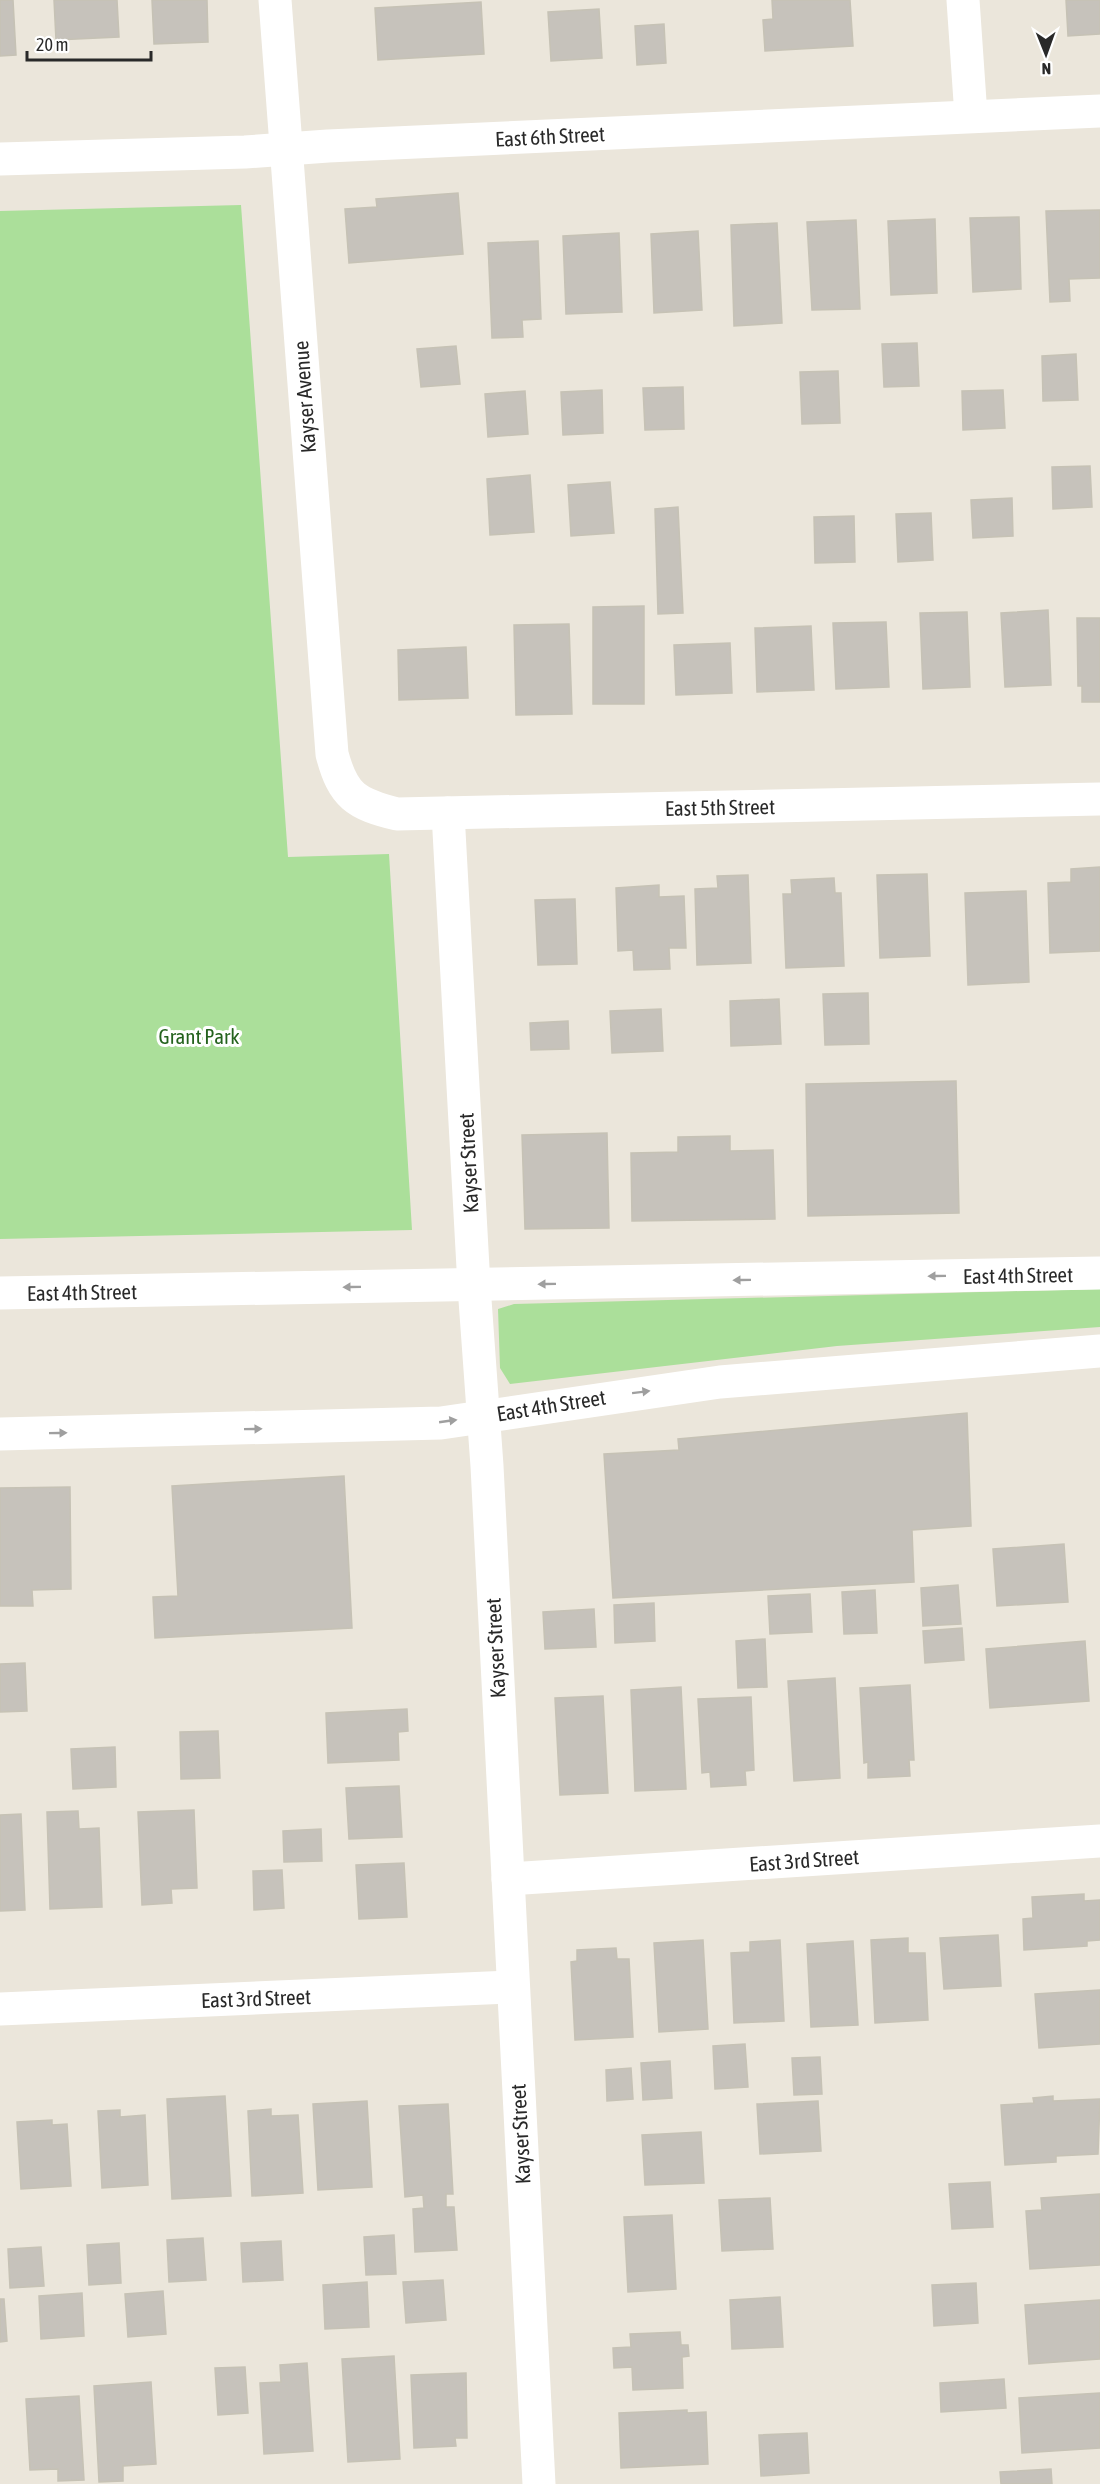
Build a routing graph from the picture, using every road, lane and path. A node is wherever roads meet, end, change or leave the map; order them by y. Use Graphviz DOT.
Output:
graph roads {
  1 [pos="275,0"];
  2 [pos="963,0"];
  3 [pos="1100,111"];
  4 [pos="971,117"];
  5 [pos="286,148"];
  6 [pos="0,159"];
  7 [pos="346,790"];
  8 [pos="1100,799"];
  9 [pos="448,813"];
  10 [pos="1100,1273"];
  11 [pos="474,1286"];
  12 [pos="0,1293"];
  13 [pos="1100,1351"];
  14 [pos="484,1416"];
  15 [pos="0,1434"];
  16 [pos="1100,1841"];
  17 [pos="508,1879"];
  18 [pos="512,1987"];
  19 [pos="0,2009"];
  20 [pos="539,2484"];
  1 -- 5 [label="street, Kayser Avenue"];
  2 -- 4 [label="street"];
  3 -- 4 [label="street, East 6th Street"];
  4 -- 5 [label="street, East 6th Street"];
  5 -- 6 [label="street, East 6th Street"];
  5 -- 7 [label="street, Kayser Avenue"];
  7 -- 9 [label="street, East 5th Street"];
  8 -- 9 [label="street, East 5th Street"];
  9 -- 11 [label="street, Kayser Street"];
  10 -- 11 [label="street, East 4th Street, one-way"];
  11 -- 12 [label="street, East 4th Street, one-way"];
  11 -- 14 [label="street, Kayser Street"];
  14 -- 13 [label="street, East 4th Street, one-way"];
  15 -- 14 [label="street, East 4th Street, one-way"];
  14 -- 17 [label="street, Kayser Street"];
  16 -- 17 [label="street, East 3rd Street"];
  17 -- 18 [label="street, Kayser Street"];
  18 -- 19 [label="street, East 3rd Street"];
  18 -- 20 [label="street, Kayser Street"];
}
